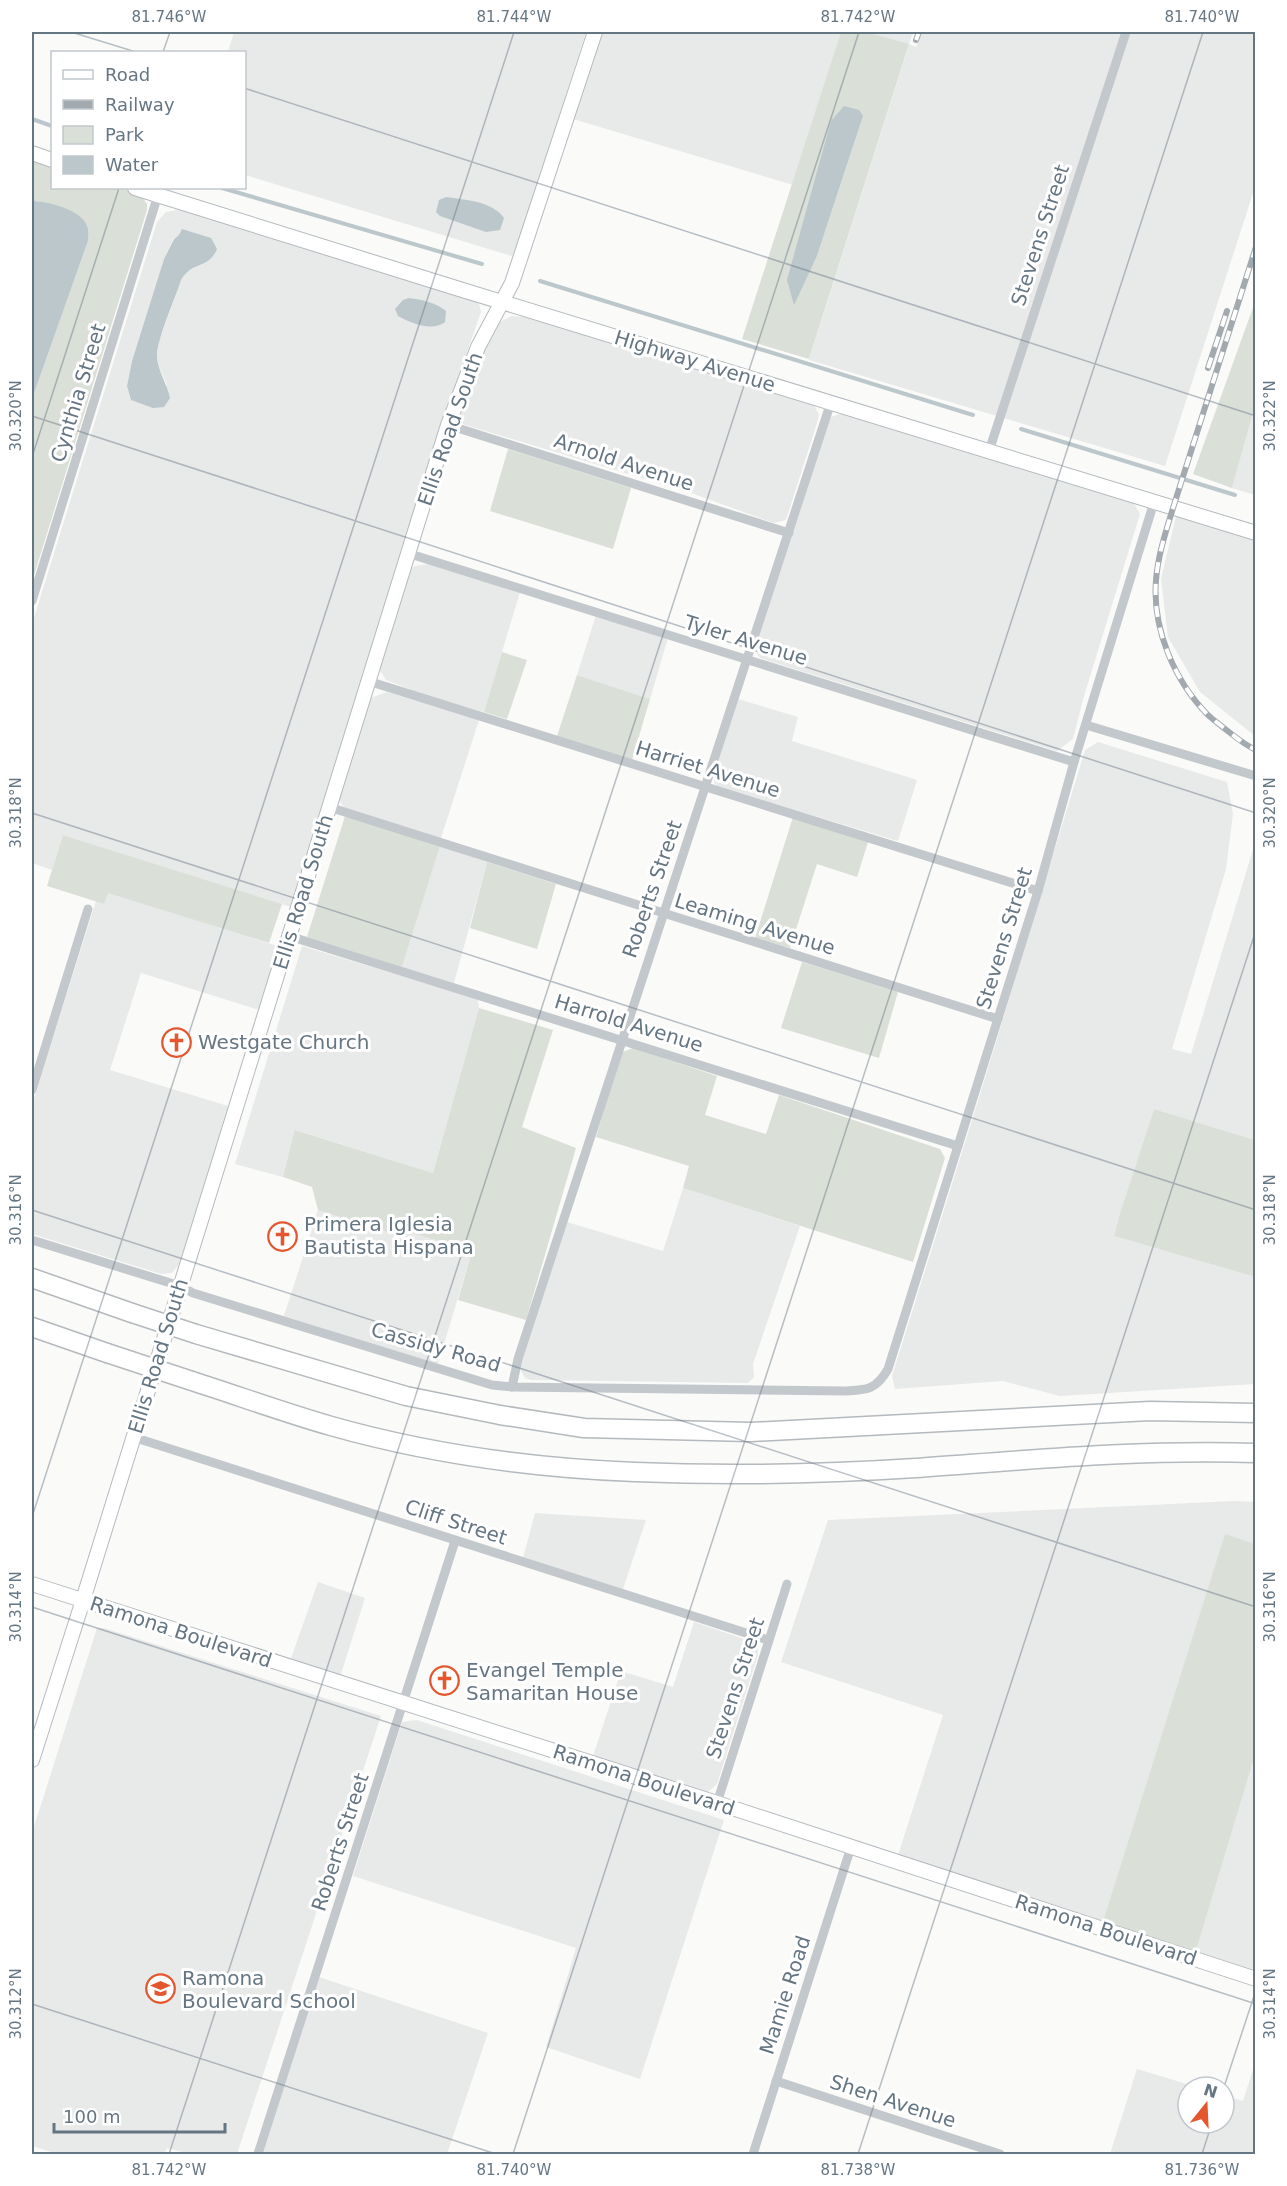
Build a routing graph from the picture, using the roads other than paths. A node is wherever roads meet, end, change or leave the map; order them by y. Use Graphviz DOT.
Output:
graph roads {
  1 [pos="595,32"];
  2 [pos="1126,32"];
  3 [pos="32,153"];
  4 [pos="51,160"];
  5 [pos="138,189"];
  6 [pos="158,195"];
  7 [pos="503,301"];
  8 [pos="831,402"];
  9 [pos="448,425"];
  10 [pos="989,451"];
  11 [pos="1154,502"];
  12 [pos="789,533"];
  13 [pos="1256,533"];
  14 [pos="407,553"];
  15 [pos="32,601"];
  16 [pos="747,659"];
  17 [pos="368,681"];
  18 [pos="1086,725"];
  19 [pos="1074,762"];
  20 [pos="1256,776"];
  21 [pos="706,787"];
  22 [pos="329,807"];
  23 [pos="1038,891"];
  24 [pos="88,909"];
  25 [pos="662,914"];
  26 [pos="289,936"];
  27 [pos="998,1019"];
  28 [pos="621,1040"];
  29 [pos="32,1090"];
  30 [pos="958,1146"];
  31 [pos="32,1240"];
  32 [pos="32,1278"];
  33 [pos="180,1286"];
  34 [pos="32,1327"];
  35 [pos="880,1382"];
  36 [pos="512,1387"];
  37 [pos="1256,1413"];
  38 [pos="133,1437"];
  39 [pos="1256,1453"];
  40 [pos="455,1541"];
  41 [pos="32,1584"];
  42 [pos="787,1584"];
  43 [pos="82,1600"];
  44 [pos="768,1640"];
  45 [pos="403,1703"];
  46 [pos="37,1725"];
  47 [pos="32,1760"];
  48 [pos="717,1803"];
  49 [pos="851,1847"];
  50 [pos="1256,1979"];
  51 [pos="776,2081"];
  52 [pos="258,2154"];
  53 [pos="753,2154"];
  54 [pos="1000,2154"];
  1 -- 7 [label="street, Ellis Road South"];
  2 -- 10 [label="street, Stevens Street"];
  3 -- 4 [label="street"];
  5 -- 6 [label="street, Highway Avenue"];
  6 -- 7 [label="street, Highway Avenue"];
  6 -- 15 [label="street, Cynthia Street"];
  7 -- 8 [label="street, Highway Avenue"];
  7 -- 9 [label="street, Ellis Road South"];
  8 -- 10 [label="street, Highway Avenue"];
  8 -- 12 [label="street, Roberts Street"];
  9 -- 12 [label="street, Arnold Avenue"];
  9 -- 14 [label="street, Ellis Road South"];
  10 -- 11 [label="street, Highway Avenue"];
  11 -- 13 [label="street, Highway Avenue"];
  11 -- 18 [label="street, Stevens Street"];
  12 -- 16 [label="street, Roberts Street"];
  14 -- 16 [label="street, Tyler Avenue"];
  14 -- 17 [label="street, Ellis Road South"];
  16 -- 19 [label="street, Tyler Avenue"];
  16 -- 21 [label="street, Roberts Street"];
  17 -- 21 [label="street, Harriet Avenue"];
  17 -- 22 [label="street, Ellis Road South"];
  18 -- 19 [label="street, Stevens Street"];
  18 -- 20 [label="street"];
  19 -- 23 [label="street, Stevens Street"];
  21 -- 23 [label="street, Harriet Avenue"];
  21 -- 25 [label="street, Roberts Street"];
  22 -- 25 [label="street, Leaming Avenue"];
  22 -- 26 [label="street, Ellis Road South"];
  23 -- 27 [label="street, Stevens Street"];
  24 -- 29 [label="street"];
  25 -- 27 [label="street, Leaming Avenue"];
  25 -- 28 [label="street, Roberts Street"];
  26 -- 28 [label="street, Harrold Avenue"];
  26 -- 33 [label="street, Ellis Road South"];
  27 -- 30 [label="street, Stevens Street"];
  28 -- 30 [label="street, Harrold Avenue"];
  28 -- 36 [label="street, Roberts Street"];
  30 -- 35 [label="street, Stevens Street"];
  31 -- 33 [label="street, Cassidy Road"];
  32 -- 37 [label="highway, bridge"];
  33 -- 36 [label="street, Cassidy Road"];
  33 -- 38 [label="street, Ellis Road South"];
  34 -- 39 [label="highway, bridge"];
  35 -- 36 [label="street, Cassidy Road"];
  38 -- 40 [label="street, Cliff Street"];
  38 -- 43 [label="street, Ellis Road South"];
  40 -- 44 [label="street, Cliff Street"];
  40 -- 45 [label="street, Roberts Street"];
  41 -- 43 [label="street, Ramona Boulevard"];
  42 -- 44 [label="street, Stevens Street"];
  43 -- 45 [label="street, Ramona Boulevard"];
  43 -- 46 [label="street, Ellis Road South"];
  44 -- 48 [label="street, Stevens Street"];
  45 -- 48 [label="street, Ramona Boulevard"];
  45 -- 52 [label="street, Roberts Street"];
  46 -- 47 [label="street, Ellis Road South"];
  48 -- 49 [label="street, Ramona Boulevard"];
  49 -- 50 [label="street, Ramona Boulevard"];
  49 -- 51 [label="street, Mamie Road"];
  51 -- 53 [label="street, Mamie Road"];
  51 -- 54 [label="street, Shen Avenue"];
}
